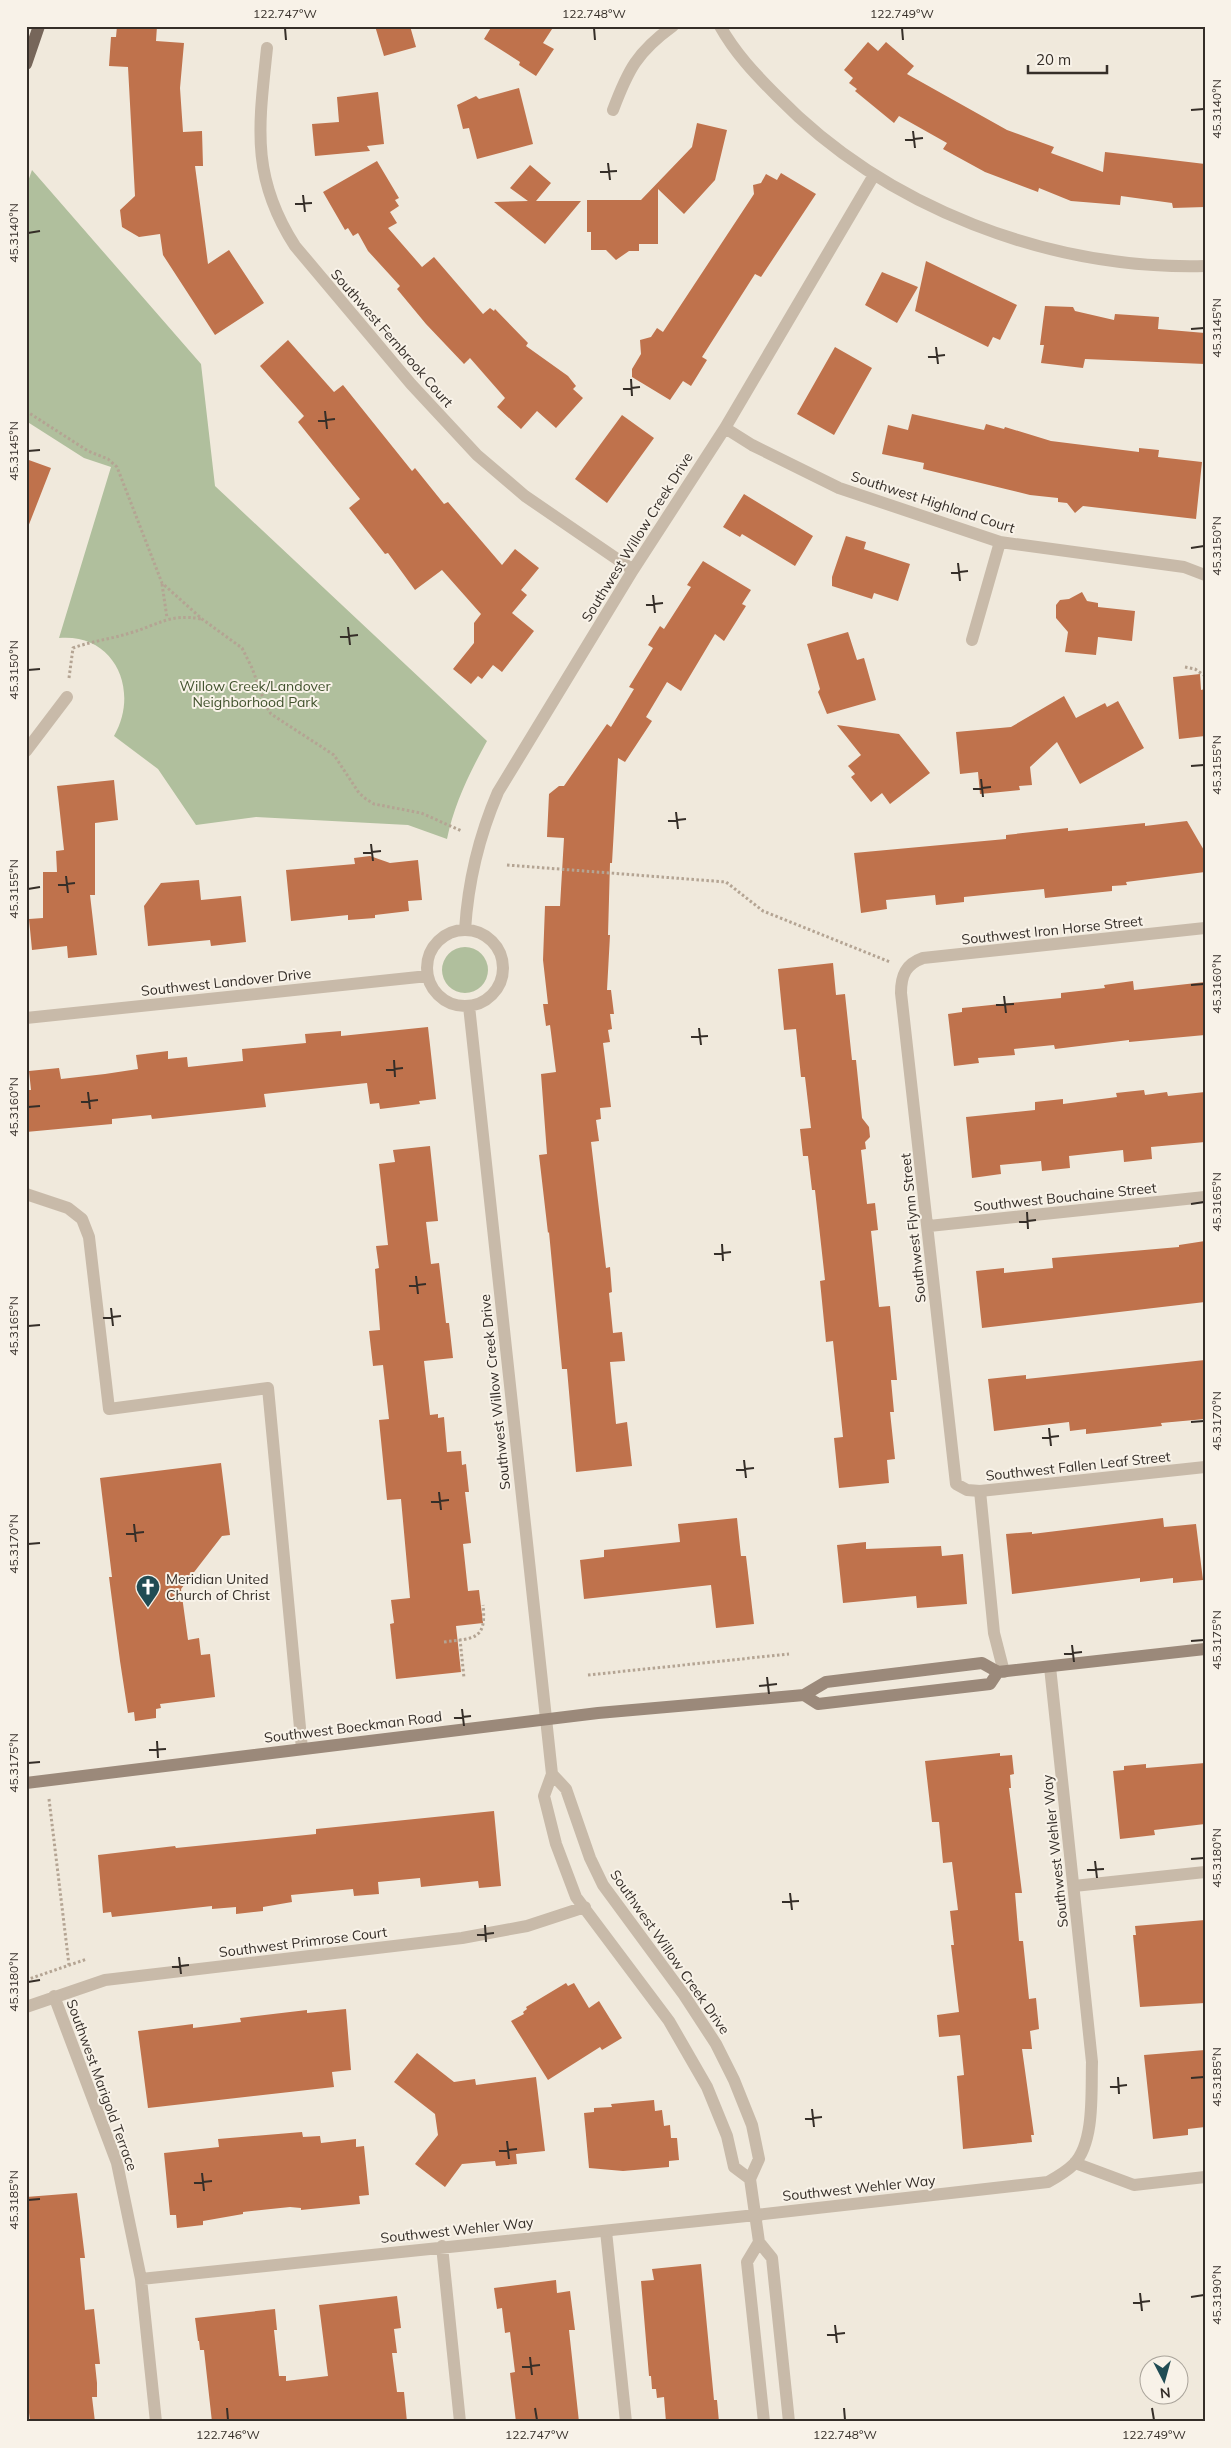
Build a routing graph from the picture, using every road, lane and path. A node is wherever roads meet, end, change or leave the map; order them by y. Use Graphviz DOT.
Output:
graph roads {
  1 [pos="39,26"];
  2 [pos="673,26"];
  3 [pos="720,26"];
  4 [pos="268,48"];
  5 [pos="26,64"];
  6 [pos="613,110"];
  7 [pos="874,175"];
  8 [pos="1205,266"];
  9 [pos="26,411"];
  10 [pos="725,428"];
  11 [pos="1000,542"];
  12 [pos="633,570"];
  13 [pos="1205,575"];
  14 [pos="162,583"];
  15 [pos="167,618"];
  16 [pos="202,619"];
  17 [pos="972,640"];
  18 [pos="1185,667"];
  19 [pos="1205,676"];
  20 [pos="67,697"];
  21 [pos="26,751"];
  22 [pos="462,831"];
  23 [pos="507,865"];
  24 [pos="1205,928"];
  25 [pos="464,930"];
  26 [pos="906,969"];
  27 [pos="428,976"];
  28 [pos="469,1006"];
  29 [pos="26,1018"];
  30 [pos="26,1194"];
  31 [pos="1205,1197"];
  32 [pos="928,1226"];
  33 [pos="1205,1467"];
  34 [pos="956,1484"];
  35 [pos="980,1491"];
  36 [pos="483,1605"];
  37 [pos="460,1639"];
  38 [pos="444,1642"];
  39 [pos="1205,1649"];
  40 [pos="789,1654"];
  41 [pos="1050,1666"];
  42 [pos="1001,1672"];
  43 [pos="588,1675"];
  44 [pos="464,1678"];
  45 [pos="804,1695"];
  46 [pos="545,1720"];
  47 [pos="302,1749"];
  48 [pos="552,1774"];
  49 [pos="47,1780"];
  50 [pos="26,1783"];
  51 [pos="1205,1872"];
  52 [pos="1074,1886"];
  53 [pos="584,1908"];
  54 [pos="87,1959"];
  55 [pos="69,1965"];
  56 [pos="26,1980"];
  57 [pos="54,1996"];
  58 [pos="26,2007"];
  59 [pos="1075,2163"];
  60 [pos="1205,2177"];
  61 [pos="750,2179"];
  62 [pos="756,2215"];
  63 [pos="606,2230"];
  64 [pos="759,2242"];
  65 [pos="442,2246"];
  66 [pos="141,2278"];
  67 [pos="156,2422"];
  68 [pos="460,2422"];
  69 [pos="626,2422"];
  70 [pos="764,2422"];
  71 [pos="789,2422"];
  1 -- 5 [label="main road"];
  2 -- 6 [label="street"];
  3 -- 7 [label="street"];
  4 -- 12 [label="street, Southwest Fernbrook Court"];
  7 -- 8 [label="street"];
  7 -- 10 [label="street, Southwest Willow Creek Drive"];
  9 -- 14 [label="path"];
  10 -- 11 [label="street, Southwest Highland Court"];
  10 -- 12 [label="street, Southwest Willow Creek Drive"];
  11 -- 13 [label="street, Southwest Highland Court"];
  11 -- 17 [label="street"];
  12 -- 25 [label="street, Southwest Willow Creek Drive"];
  14 -- 15 [label="path"];
  14 -- 16 [label="path"];
  15 -- 16 [label="path"];
  15 -- 20 [label="path"];
  16 -- 22 [label="path"];
  18 -- 19 [label="path"];
  20 -- 21 [label="street"];
  23 -- 26 [label="path"];
  24 -- 26 [label="street, Southwest Iron Horse Street"];
  25 -- 27 [label="street"];
  25 -- 28 [label="street"];
  26 -- 32 [label="street, Southwest Flynn Street"];
  27 -- 28 [label="street"];
  27 -- 29 [label="street, Southwest Landover Drive"];
  28 -- 46 [label="street, Southwest Willow Creek Drive"];
  30 -- 47 [label="street"];
  31 -- 32 [label="street, Southwest Bouchaine Street"];
  32 -- 34 [label="street, Southwest Flynn Street"];
  33 -- 35 [label="street, Southwest Fallen Leaf Street"];
  34 -- 35 [label="street, Southwest Fallen Leaf Street"];
  35 -- 42 [label="street"];
  36 -- 37 [label="path"];
  37 -- 38 [label="path"];
  37 -- 44 [label="path"];
  39 -- 41 [label="main road, Southwest Boeckman Road"];
  40 -- 43 [label="path"];
  41 -- 42 [label="main road, Southwest Boeckman Road"];
  41 -- 52 [label="street, Southwest Wehler Way"];
  42 -- 45 [label="main road, Southwest Boeckman Road"];
  42 -- 45 [label="main road, Southwest Boeckman Road"];
  45 -- 46 [label="main road, Southwest Boeckman Road"];
  46 -- 47 [label="main road, Southwest Boeckman Road"];
  46 -- 48 [label="street, Southwest Willow Creek Drive"];
  47 -- 49 [label="main road, Southwest Boeckman Road"];
  48 -- 53 [label="street, Southwest Willow Creek Drive"];
  48 -- 61 [label="street, Southwest Willow Creek Drive"];
  49 -- 50 [label="main road, Southwest Boeckman Road"];
  49 -- 55 [label="path"];
  51 -- 52 [label="street"];
  52 -- 59 [label="street, Southwest Wehler Way"];
  53 -- 57 [label="street, Southwest Primrose Court"];
  53 -- 61 [label="street, Southwest Willow Creek Drive"];
  54 -- 55 [label="path"];
  55 -- 56 [label="path"];
  57 -- 58 [label="street, Southwest Primrose Court"];
  57 -- 66 [label="street, Southwest Marigold Terrace"];
  59 -- 60 [label="street"];
  59 -- 62 [label="street, Southwest Wehler Way"];
  61 -- 62 [label="street, Southwest Willow Creek Drive"];
  62 -- 63 [label="street, Southwest Wehler Way"];
  62 -- 64 [label="street, Southwest Willow Creek Drive"];
  63 -- 65 [label="street, Southwest Wehler Way"];
  63 -- 69 [label="street"];
  64 -- 70 [label="street"];
  64 -- 71 [label="street, Southwest Willow Creek Drive"];
  65 -- 66 [label="street, Southwest Wehler Way"];
  65 -- 68 [label="street"];
  66 -- 67 [label="street, Southwest Marigold Terrace"];
}
